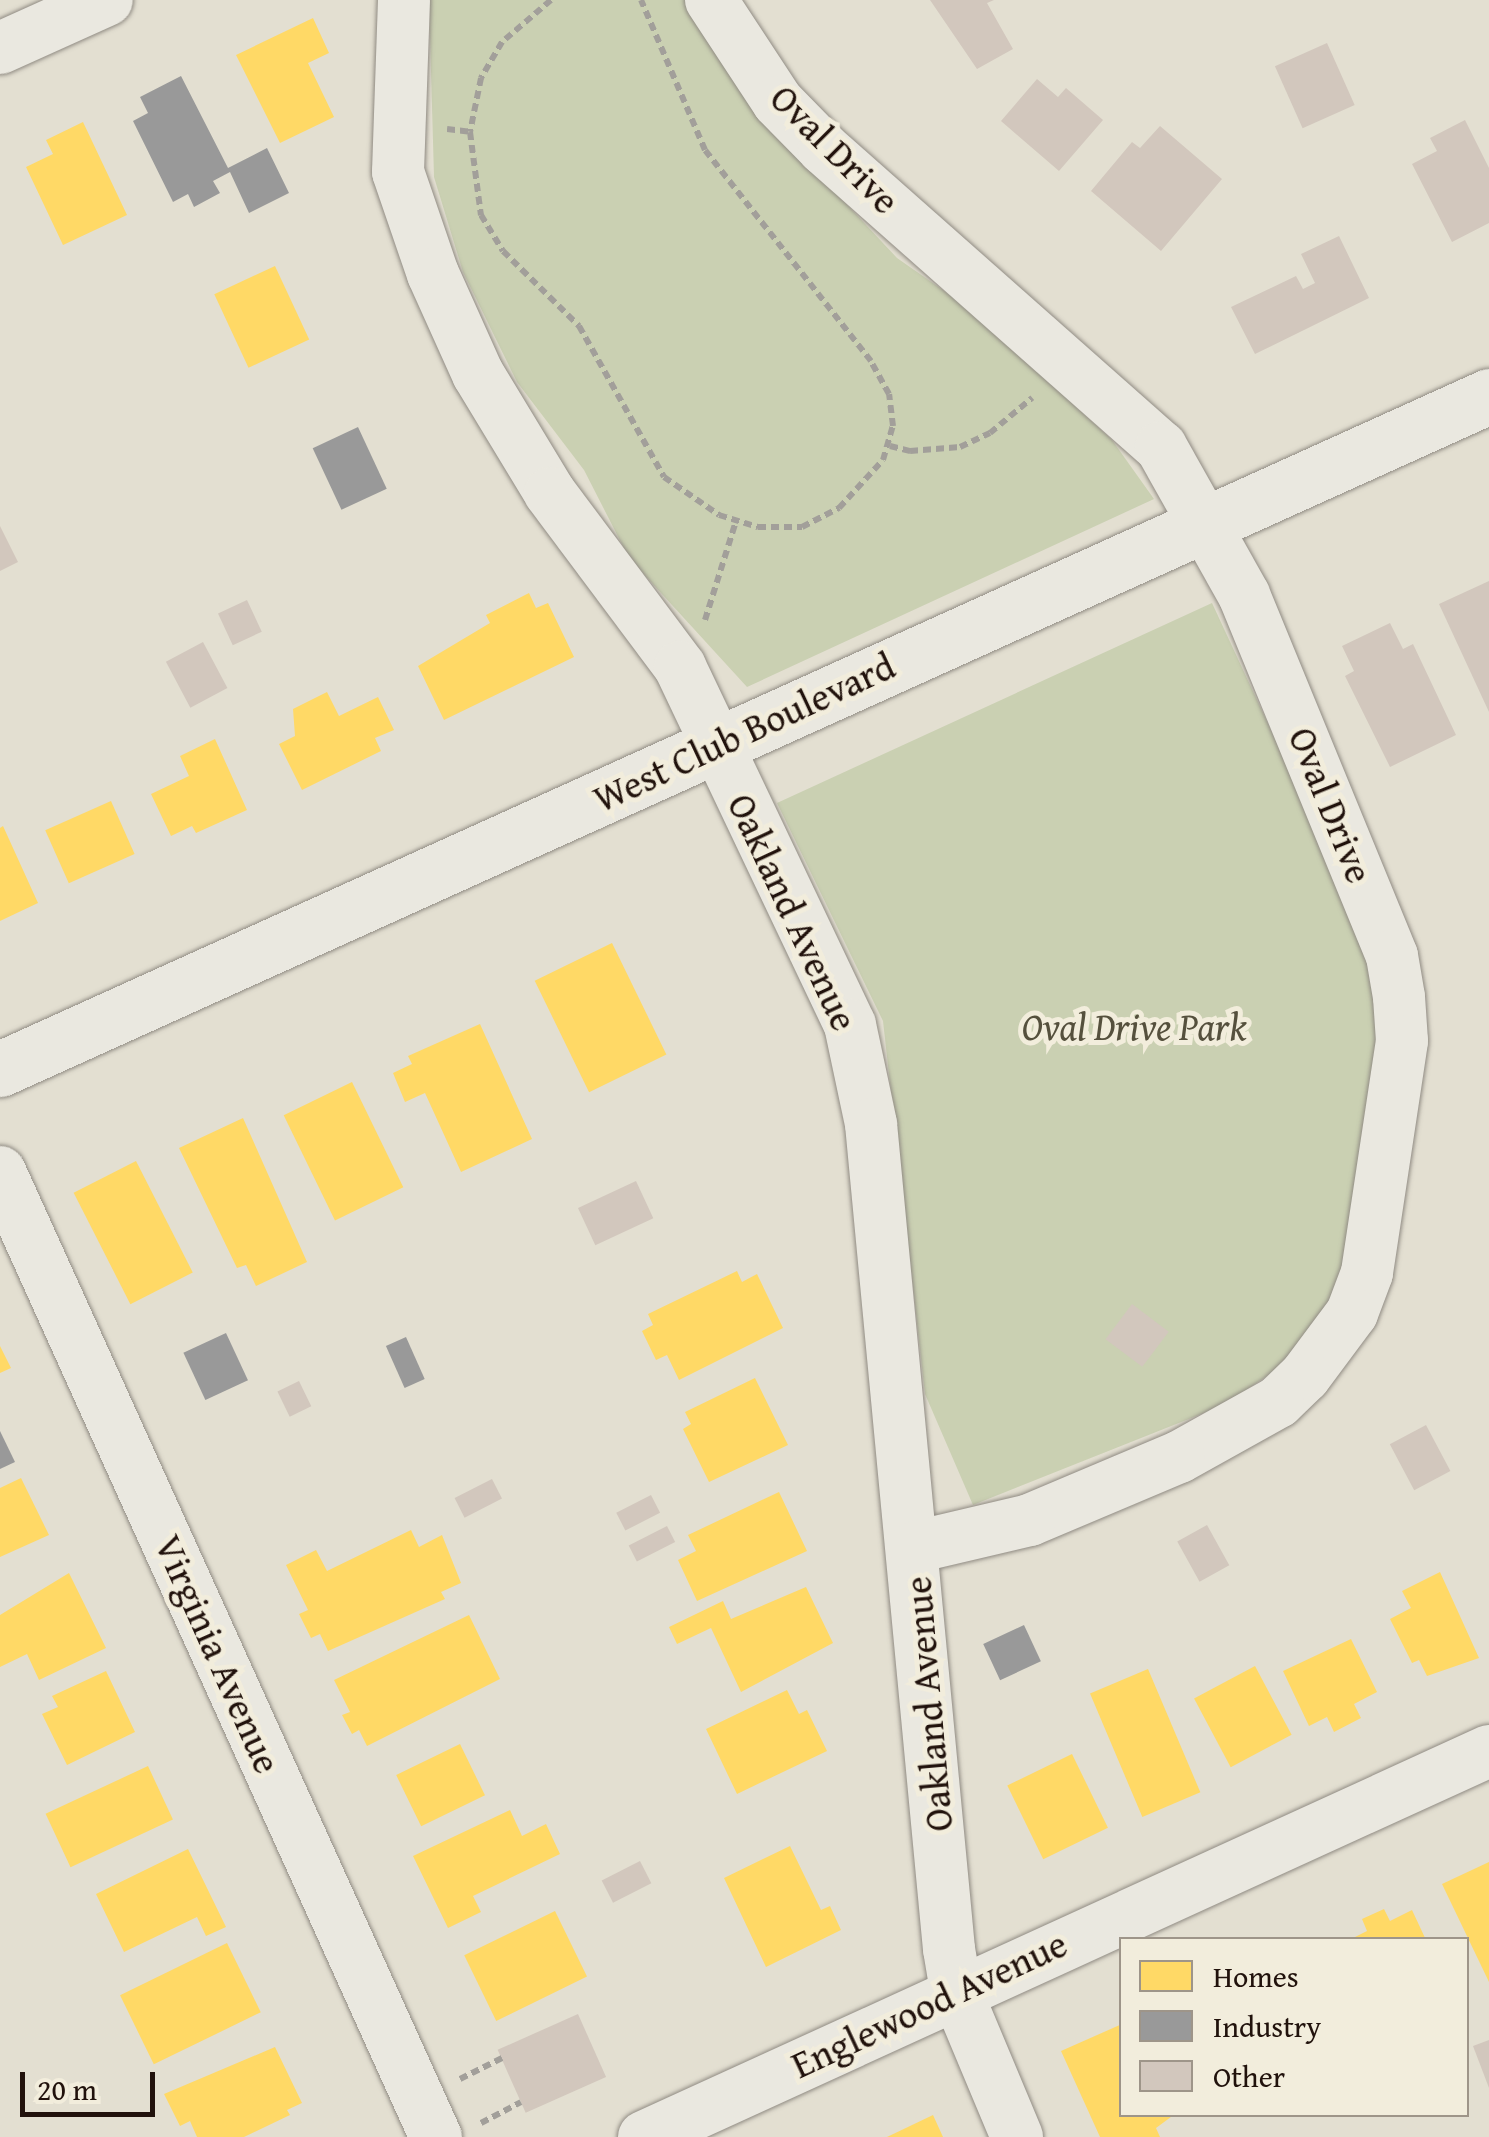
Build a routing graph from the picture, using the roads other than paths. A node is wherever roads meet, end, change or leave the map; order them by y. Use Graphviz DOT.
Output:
graph roads {
  1 [pos="107,0"];
  2 [pos="404,0"];
  3 [pos="712,0"];
  4 [pos="0,48"];
  5 [pos="1489,396"];
  6 [pos="1207,524"];
  7 [pos="716,745"];
  8 [pos="0,1069"];
  9 [pos="0,1172"];
  10 [pos="915,1547"];
  11 [pos="1489,1751"];
  12 [pos="956,1990"];
  13 [pos="452,2134"];
  14 [pos="644,2137"];
  15 [pos="1016,2137"];
  1 -- 4 [label="street"];
  2 -- 7 [label="street, Oakland Avenue"];
  3 -- 6 [label="street, Oval Drive"];
  5 -- 6 [label="street, West Club Boulevard"];
  6 -- 7 [label="street, West Club Boulevard"];
  6 -- 10 [label="street, Oval Drive"];
  7 -- 8 [label="street, West Club Boulevard"];
  7 -- 10 [label="street, Oakland Avenue"];
  9 -- 13 [label="street, Virginia Avenue"];
  10 -- 12 [label="street, Oakland Avenue"];
  11 -- 12 [label="street, Englewood Avenue"];
  12 -- 14 [label="street, Englewood Avenue"];
  12 -- 15 [label="street, Oakland Avenue"];
}
